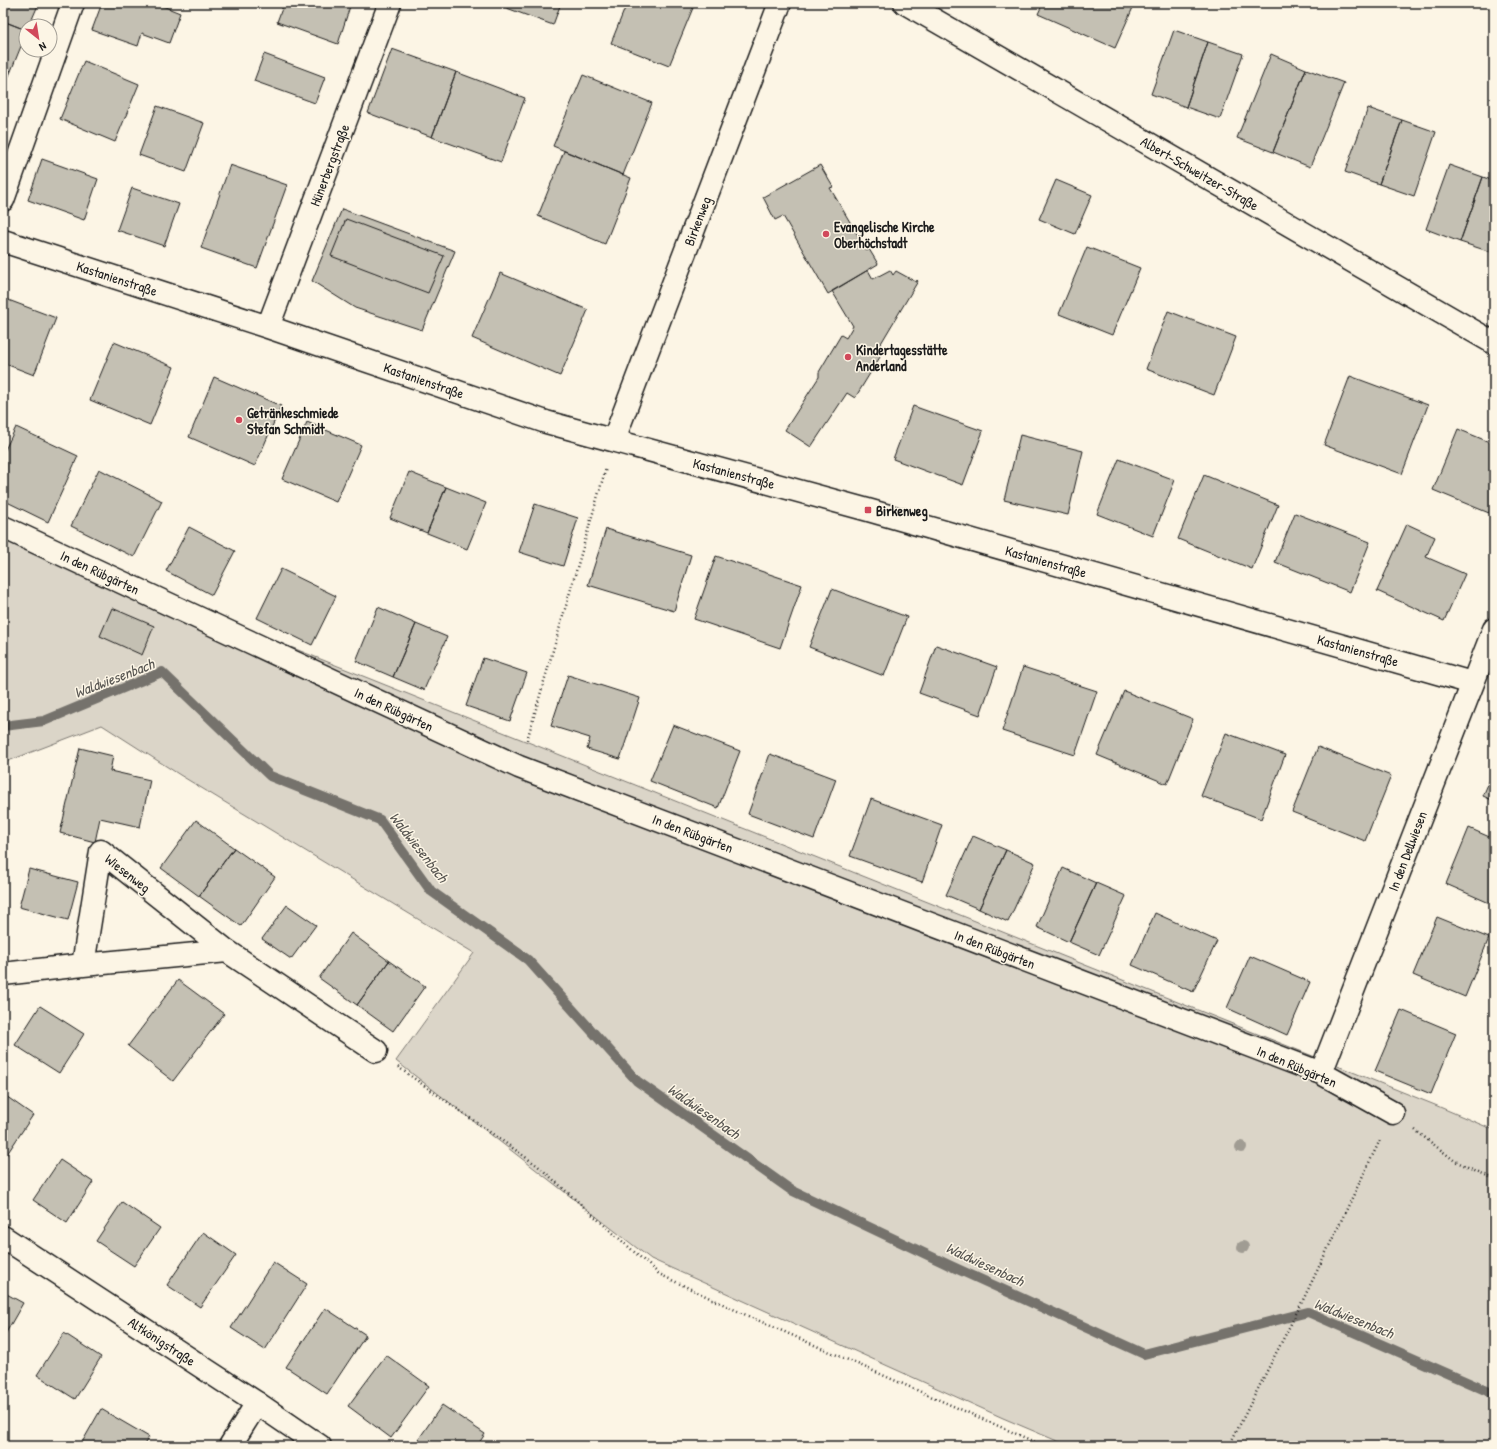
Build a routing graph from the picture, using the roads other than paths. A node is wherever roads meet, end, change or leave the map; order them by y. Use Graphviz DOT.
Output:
graph roads {
  1 [pos="73,3"];
  2 [pos="390,3"];
  3 [pos="780,3"];
  4 [pos="905,3"];
  5 [pos="3,200"];
  6 [pos="3,241"];
  7 [pos="268,327"];
  8 [pos="1494,343"];
  9 [pos="614,439"];
  10 [pos="3,527"];
  11 [pos="1494,629"];
  12 [pos="1472,683"];
  13 [pos="227,951"];
  14 [pos="83,965"];
  15 [pos="3,974"];
  16 [pos="376,1051"];
  17 [pos="1321,1073"];
  18 [pos="1393,1113"];
  19 [pos="3,1237"];
  20 [pos="257,1403"];
  21 [pos="230,1446"];
  22 [pos="320,1446"];
  1 -- 5 [label="street"];
  2 -- 7 [label="street, Hünerbergstraße"];
  3 -- 9 [label="street, Birkenweg"];
  4 -- 8 [label="street, Albert-Schweitzer-Straße"];
  6 -- 7 [label="street, Kastanienstraße"];
  7 -- 9 [label="street, Kastanienstraße"];
  9 -- 12 [label="street, Kastanienstraße"];
  10 -- 17 [label="street, In den Rübgärten"];
  11 -- 12 [label="street, In den Dellwiesen"];
  12 -- 17 [label="street, In den Dellwiesen"];
  13 -- 14 [label="street"];
  13 -- 14 [label="street, Wiesenweg"];
  13 -- 16 [label="street, Wiesenweg"];
  14 -- 15 [label="street"];
  17 -- 18 [label="street, In den Rübgärten"];
  19 -- 20 [label="street, Altkönigstraße"];
  20 -- 21 [label="street"];
  20 -- 22 [label="street, Altkönigstraße"];
}
